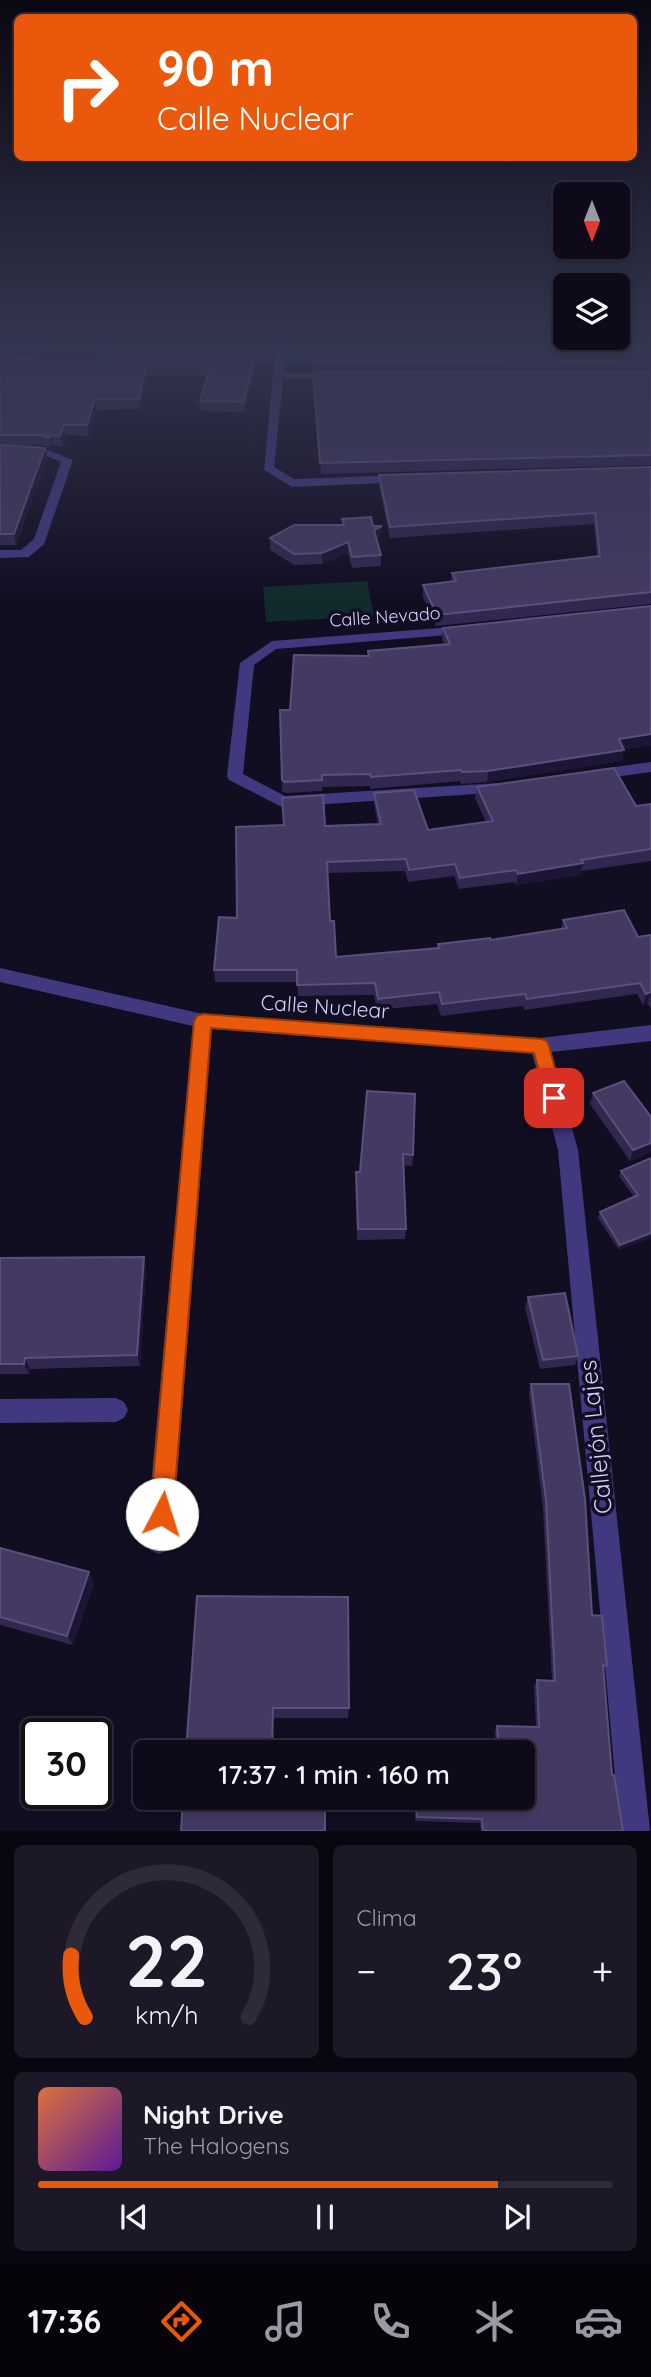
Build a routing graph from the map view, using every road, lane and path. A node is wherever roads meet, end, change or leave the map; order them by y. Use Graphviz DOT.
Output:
graph roads {
  1 [pos="272,429"];
  2 [pos="0,450"];
  3 [pos="416,479"];
  4 [pos="0,554"];
  5 [pos="478,629"];
  6 [pos="651,766"];
  7 [pos="569,778"];
  8 [pos="514,786"];
  9 [pos="0,975"];
  10 [pos="203,1021"];
  11 [pos="651,1033"];
  12 [pos="541,1046"];
  13 [pos="116,1410"];
  14 [pos="0,1412"];
  15 [pos="159,1541"];
  16 [pos="635,1831"];
  1 -- 3 [label="street"];
  2 -- 4 [label="street"];
  5 -- 8 [label="street, Calle Nevado"];
  6 -- 7 [label="street"];
  9 -- 10 [label="street, Calle Nuclear"];
  10 -- 12 [label="street, Calle Nuclear"];
  10 -- 15 [label="street"];
  11 -- 12 [label="street, Calle Nuclear"];
  12 -- 16 [label="street, Callejón Lajes"];
  13 -- 14 [label="street"];
}
